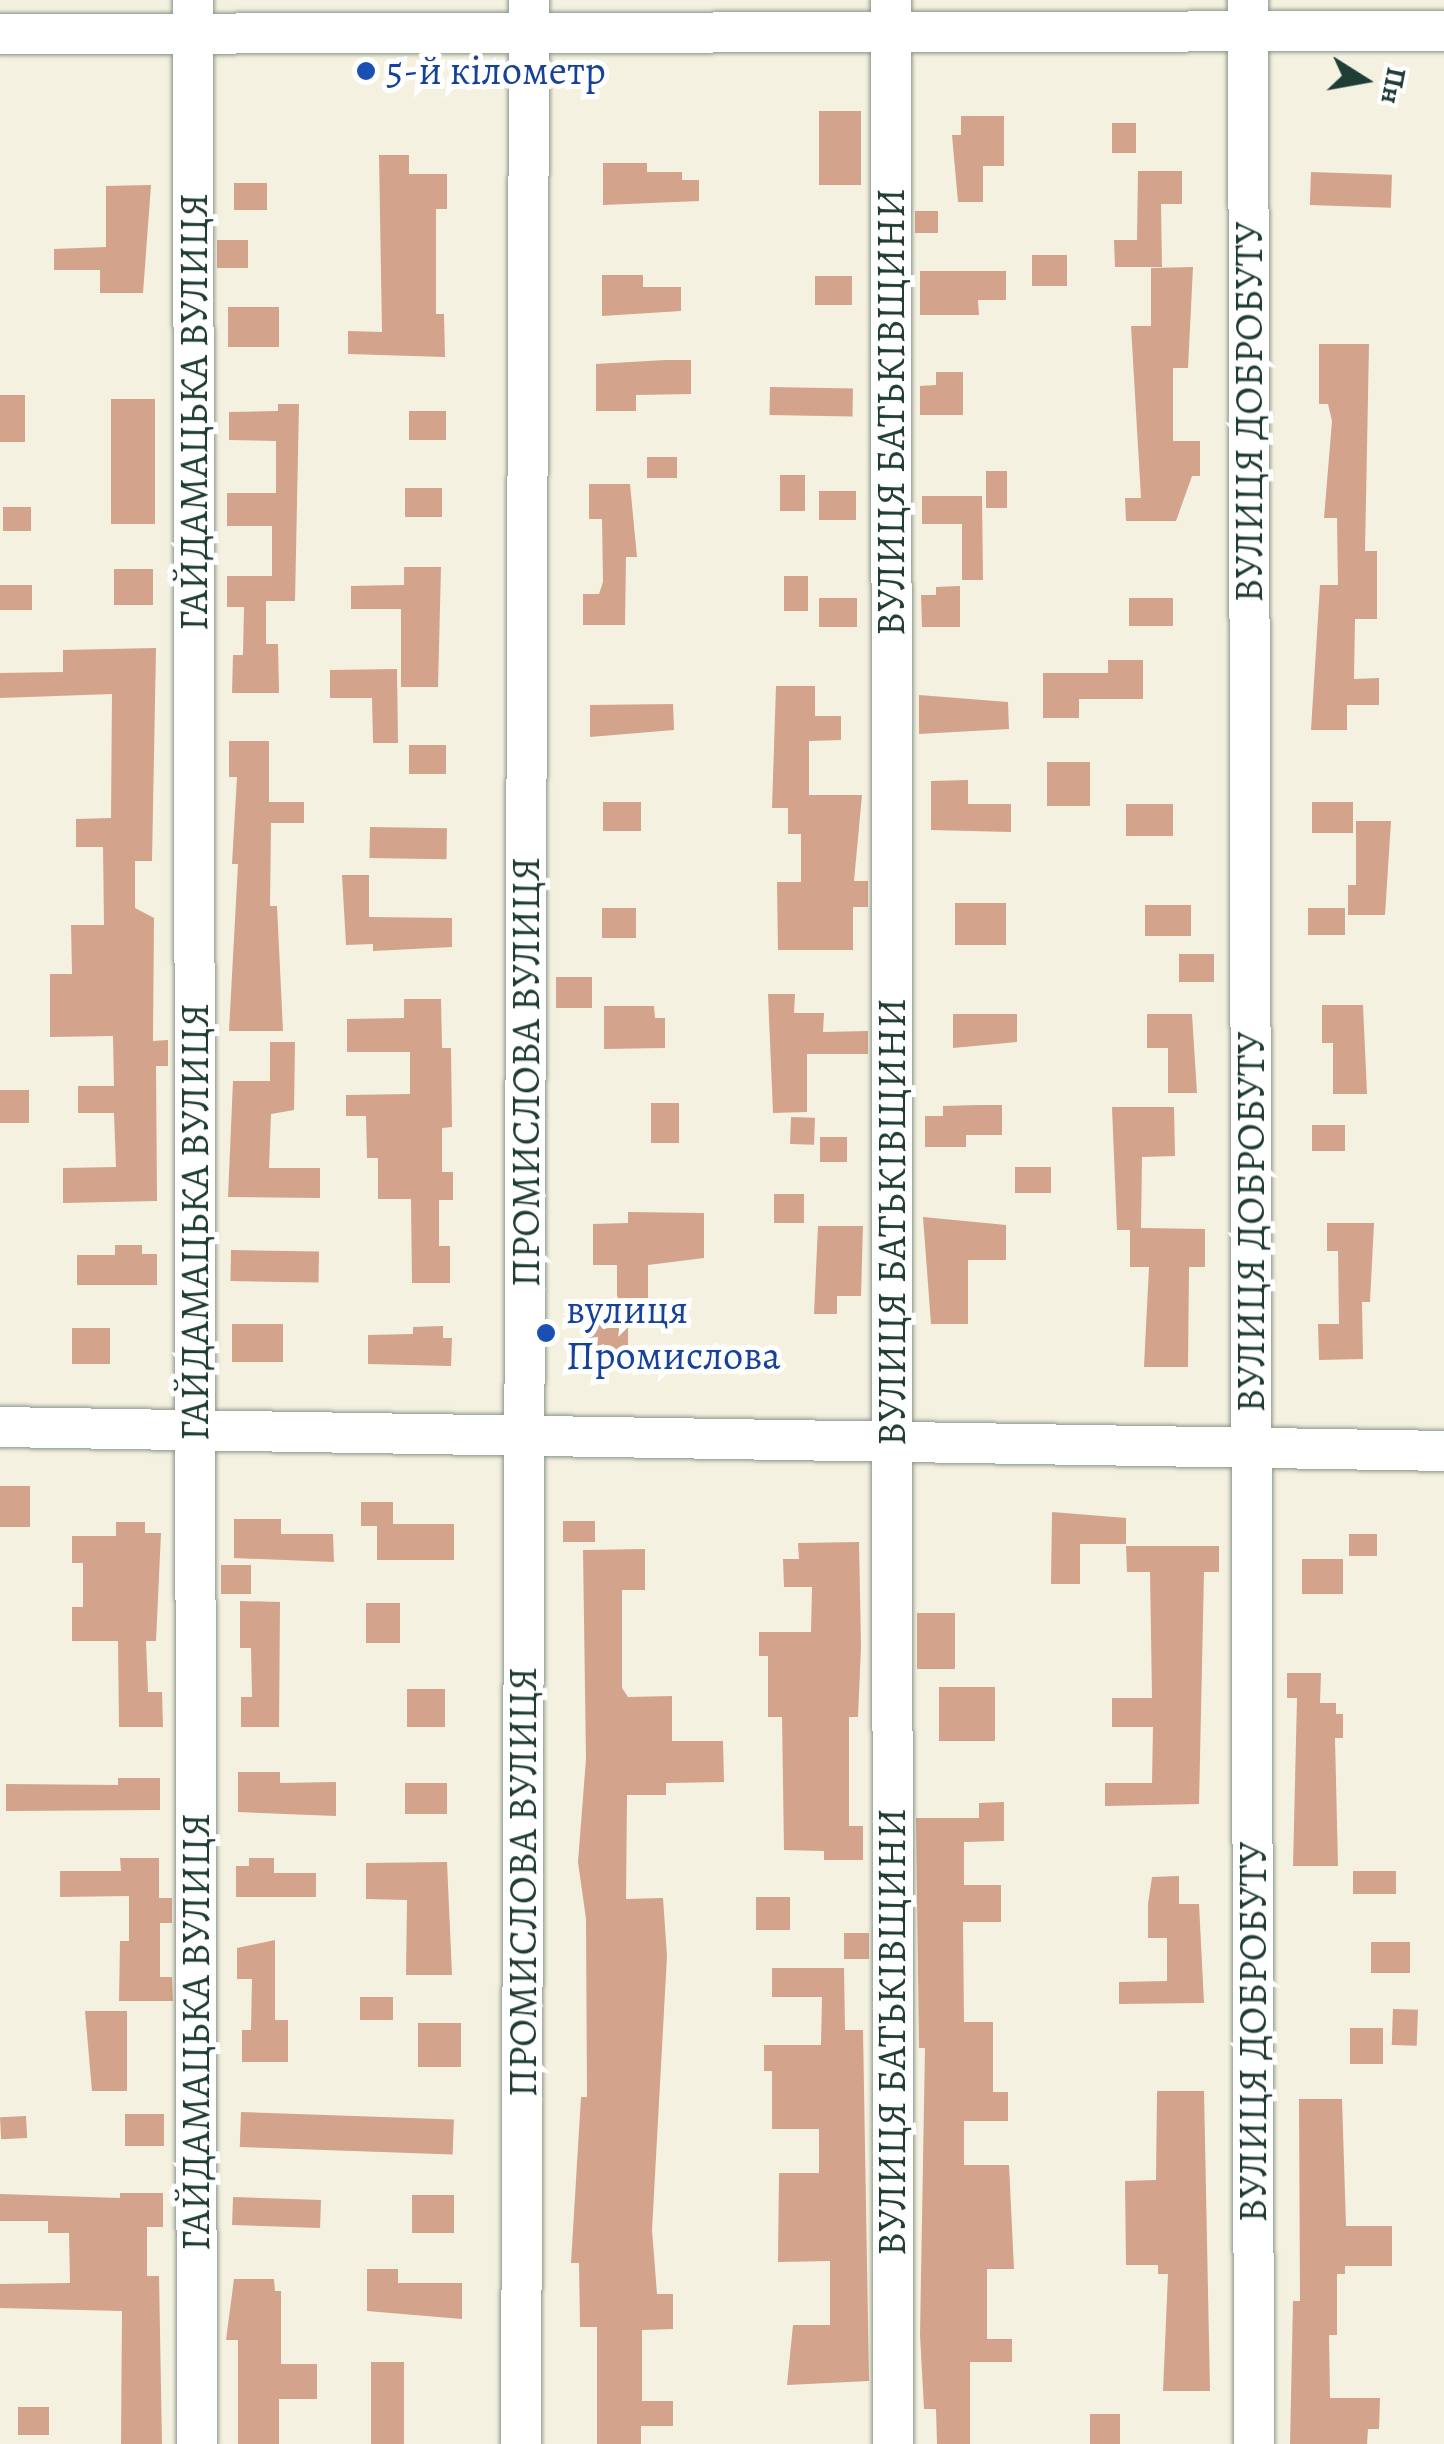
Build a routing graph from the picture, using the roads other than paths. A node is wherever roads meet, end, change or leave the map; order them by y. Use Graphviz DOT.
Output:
graph roads {
  1 [pos="891,16"];
  2 [pos="1248,16"];
  3 [pos="193,17"];
  4 [pos="529,17"];
  5 [pos="1444,31"];
  6 [pos="0,34"];
  7 [pos="0,1426"];
  8 [pos="196,1428"];
  9 [pos="524,1434"];
  10 [pos="892,1445"];
  11 [pos="1252,1451"];
  12 [pos="1444,1451"];
  13 [pos="197,2444"];
  14 [pos="521,2444"];
  15 [pos="892,2444"];
  16 [pos="1254,2444"];
  1 -- 2 [label="street"];
  1 -- 4 [label="street"];
  1 -- 10 [label="street, ВУЛИЦЯ БАТЬКІВЩИНИ"];
  2 -- 5 [label="street"];
  2 -- 11 [label="street, ВУЛИЦЯ ДОБРОБУТУ"];
  3 -- 4 [label="street"];
  3 -- 6 [label="street"];
  3 -- 8 [label="street, ГАЙДАМАЦЬКА ВУЛИЦЯ"];
  4 -- 9 [label="street, ПРОМИСЛОВА ВУЛИЦЯ"];
  7 -- 8 [label="street"];
  8 -- 9 [label="street"];
  8 -- 13 [label="street, ГАЙДАМАЦЬКА ВУЛИЦЯ"];
  9 -- 10 [label="street"];
  9 -- 14 [label="street, ПРОМИСЛОВА ВУЛИЦЯ"];
  10 -- 11 [label="street"];
  10 -- 15 [label="street, ВУЛИЦЯ БАТЬКІВЩИНИ"];
  11 -- 12 [label="street"];
  11 -- 16 [label="street, ВУЛИЦЯ ДОБРОБУТУ"];
}
